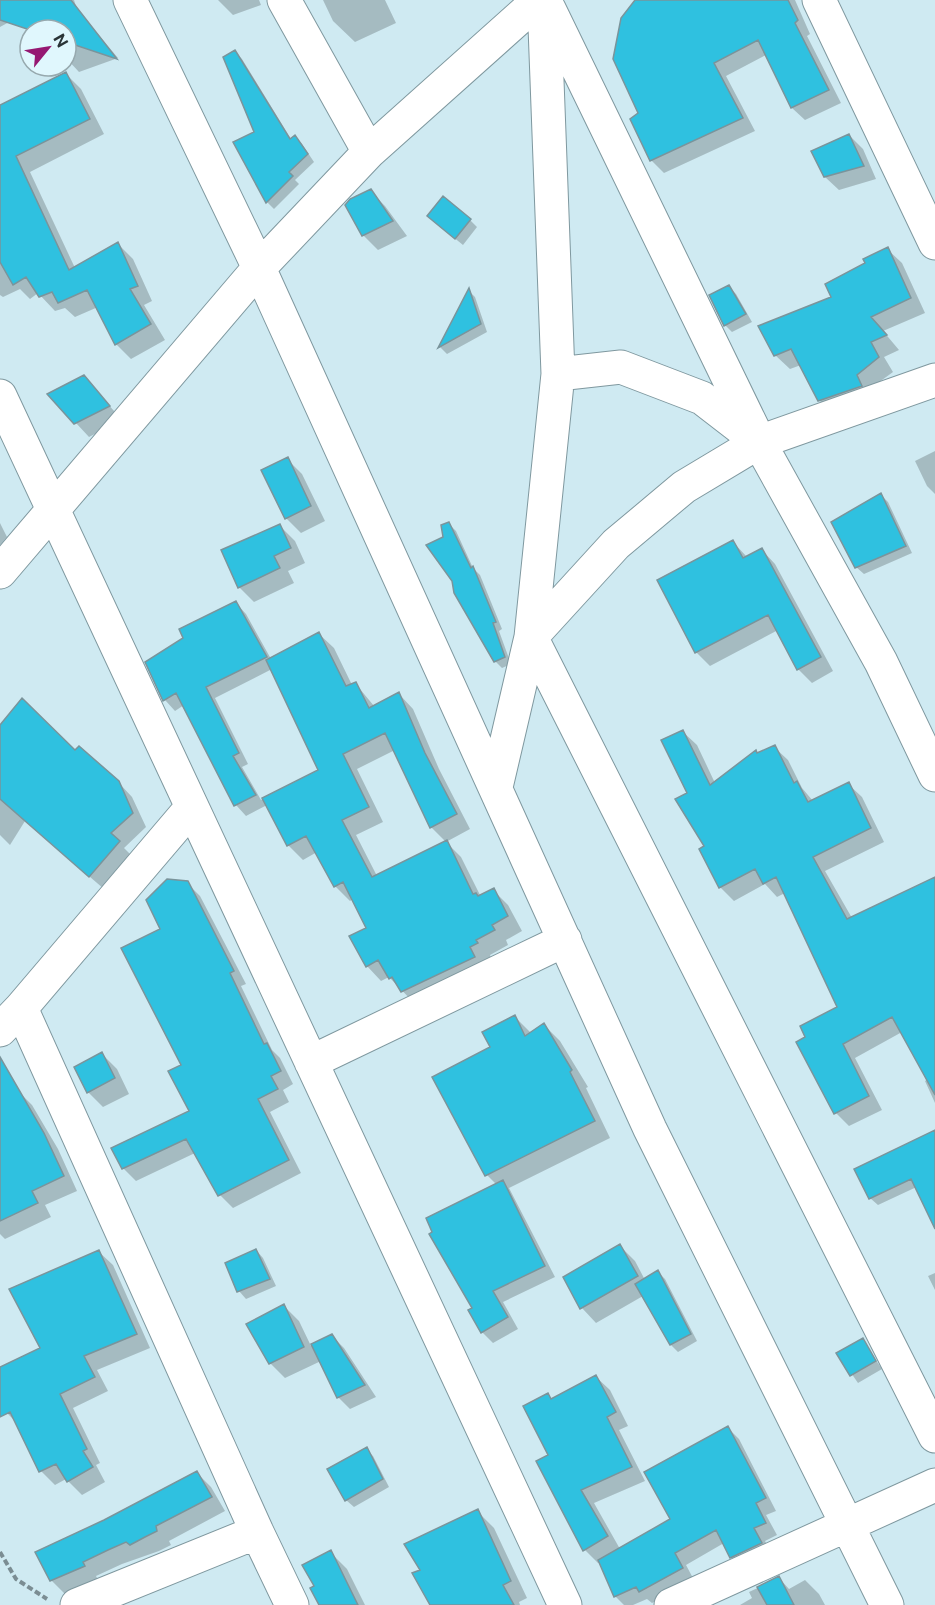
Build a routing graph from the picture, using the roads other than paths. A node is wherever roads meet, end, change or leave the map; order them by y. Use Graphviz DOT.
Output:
graph roads {
  1 [pos="130,0"];
  2 [pos="284,0"];
  3 [pos="543,0"];
  4 [pos="819,0"];
  5 [pos="369,152"];
  6 [pos="935,243"];
  7 [pos="259,268"];
  8 [pos="558,374"];
  9 [pos="935,380"];
  10 [pos="0,396"];
  11 [pos="759,442"];
  12 [pos="54,511"];
  13 [pos="0,572"];
  14 [pos="531,637"];
  15 [pos="935,775"];
  16 [pos="496,787"];
  17 [pos="192,807"];
  18 [pos="566,940"];
  19 [pos="11,1019"];
  20 [pos="311,1062"];
  21 [pos="935,1436"];
  22 [pos="935,1485"];
  23 [pos="848,1524"];
  24 [pos="256,1532"];
  25 [pos="77,1605"];
  26 [pos="292,1605"];
  27 [pos="565,1605"];
  28 [pos="670,1605"];
  29 [pos="887,1605"];
  1 -- 7 [label="street"];
  2 -- 5 [label="street"];
  3 -- 5 [label="street"];
  3 -- 8 [label="street"];
  3 -- 11 [label="street"];
  4 -- 6 [label="street"];
  5 -- 7 [label="street"];
  7 -- 12 [label="street"];
  7 -- 16 [label="street"];
  8 -- 11 [label="street"];
  8 -- 14 [label="street"];
  9 -- 11 [label="street"];
  10 -- 12 [label="street"];
  11 -- 14 [label="street"];
  11 -- 15 [label="street"];
  12 -- 13 [label="street"];
  12 -- 17 [label="street"];
  14 -- 16 [label="street"];
  14 -- 21 [label="street"];
  16 -- 18 [label="street"];
  17 -- 19 [label="street"];
  17 -- 20 [label="street"];
  18 -- 20 [label="street"];
  18 -- 23 [label="street"];
  19 -- 24 [label="street"];
  20 -- 27 [label="street"];
  22 -- 23 [label="street"];
  23 -- 28 [label="street"];
  23 -- 29 [label="street"];
  24 -- 25 [label="street"];
  24 -- 26 [label="street"];
}
